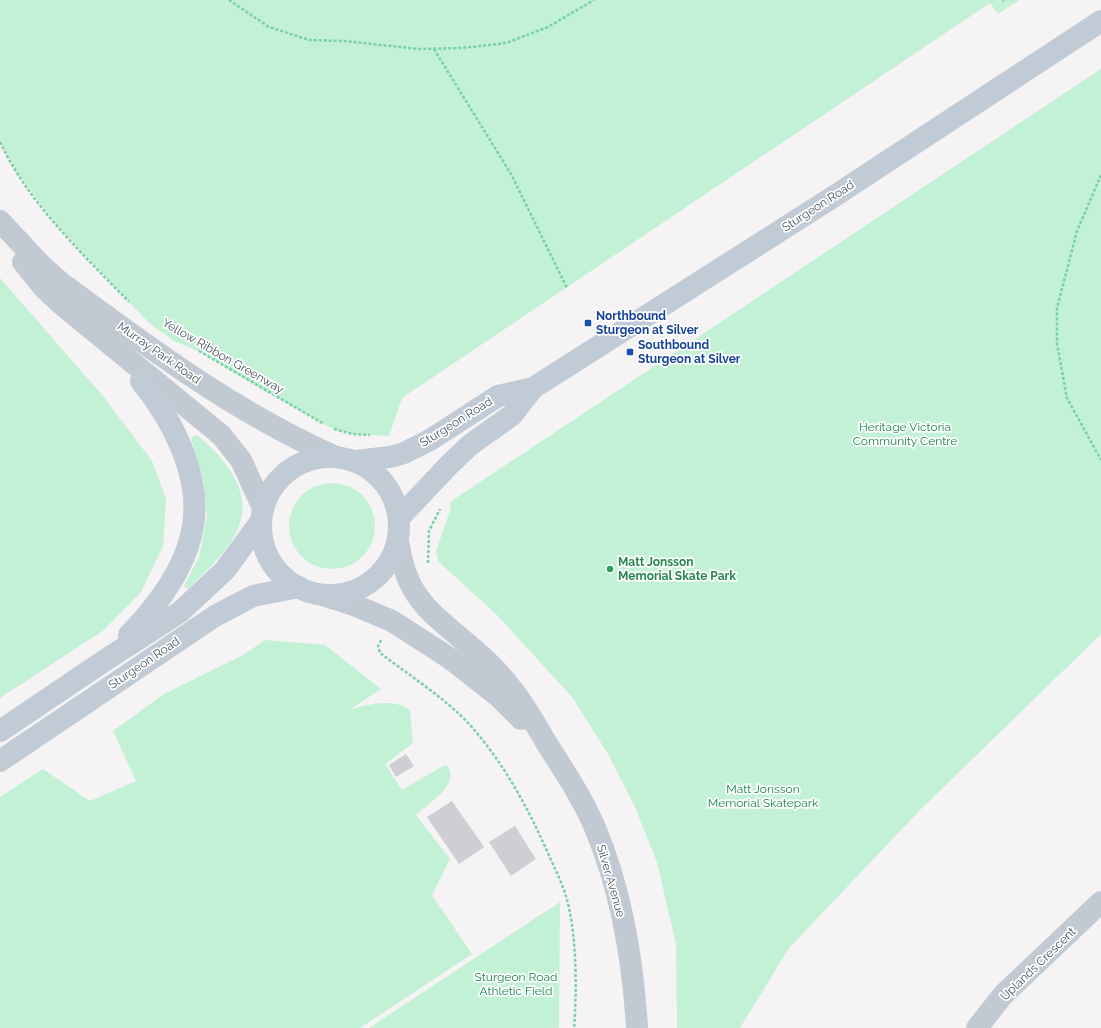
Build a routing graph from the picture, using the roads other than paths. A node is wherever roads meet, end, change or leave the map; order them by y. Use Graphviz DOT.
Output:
graph roads {
  1 [pos="1101,21"];
  2 [pos="0,221"];
  3 [pos="0,228"];
  4 [pos="110,344"];
  5 [pos="141,382"];
  6 [pos="533,388"];
  7 [pos="346,459"];
  8 [pos="262,514"];
  9 [pos="399,518"];
  10 [pos="398,541"];
  11 [pos="299,587"];
  12 [pos="322,595"];
  13 [pos="107,658"];
  14 [pos="0,731"];
  15 [pos="549,746"];
  16 [pos="0,761"];
  17 [pos="1101,902"];
  18 [pos="637,1028"];
  19 [pos="977,1028"];
  1 -- 6 [label="main road, Sturgeon Road"];
  2 -- 7 [label="street, Murray Park Road"];
  3 -- 4 [label="street, Murray Park Road"];
  4 -- 5 [label="street"];
  4 -- 8 [label="street, Murray Park Road"];
  5 -- 13 [label="main road"];
  6 -- 7 [label="main road, Sturgeon Road"];
  6 -- 9 [label="main road, Sturgeon Road"];
  7 -- 8 [label="main road"];
  7 -- 9 [label="main road"];
  8 -- 11 [label="main road"];
  8 -- 13 [label="main road, Sturgeon Road"];
  9 -- 10 [label="main road"];
  10 -- 12 [label="main road"];
  10 -- 15 [label="street, Silver Avenue"];
  11 -- 12 [label="main road"];
  11 -- 16 [label="main road, Sturgeon Road"];
  12 -- 15 [label="street, Silver Avenue"];
  13 -- 14 [label="main road, Sturgeon Road"];
  15 -- 18 [label="street, Silver Avenue"];
  17 -- 19 [label="street, Uplands Crescent"];
}
